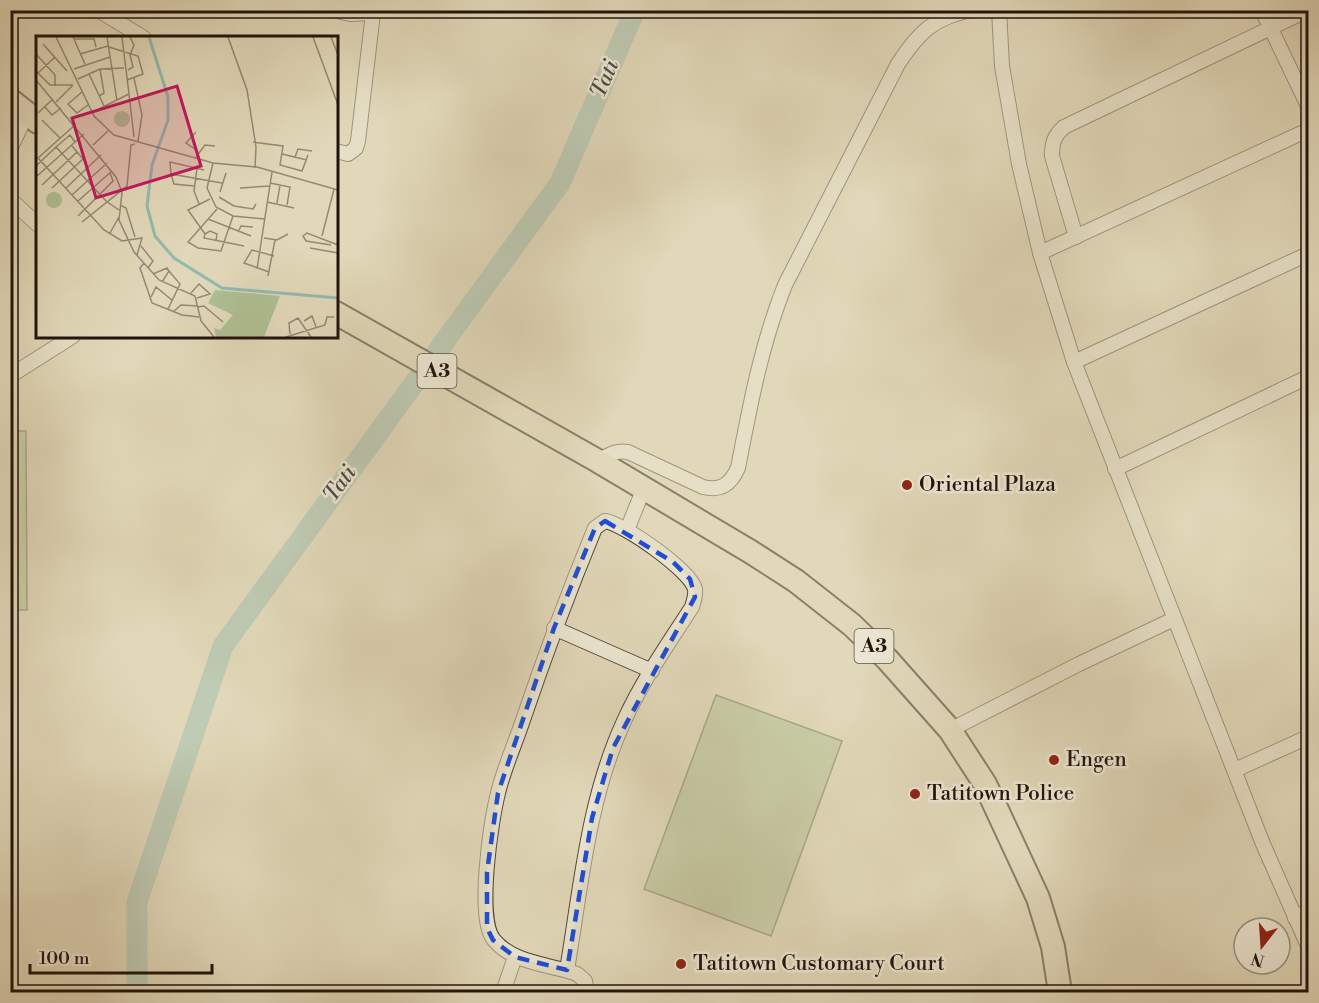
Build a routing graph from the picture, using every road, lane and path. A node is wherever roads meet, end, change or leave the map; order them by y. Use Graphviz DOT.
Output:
graph roads {
  1 [pos="98,10"];
  2 [pos="333,10"];
  3 [pos="972,10"];
  4 [pos="999,10"];
  5 [pos="1262,10"];
  6 [pos="1308,10"];
  7 [pos="374,12"];
  8 [pos="1271,28"];
  9 [pos="141,36"];
  10 [pos="1308,106"];
  11 [pos="25,112"];
  12 [pos="1308,129"];
  13 [pos="10,149"];
  14 [pos="338,152"];
  15 [pos="10,199"];
  16 [pos="36,223"];
  17 [pos="1077,237"];
  18 [pos="1040,254"];
  19 [pos="1308,254"];
  20 [pos="338,314"];
  21 [pos="70,338"];
  22 [pos="1074,362"];
  23 [pos="10,376"];
  24 [pos="1308,377"];
  25 [pos="598,461"];
  26 [pos="1115,469"];
  27 [pos="644,488"];
  28 [pos="627,530"];
  29 [pos="1174,619"];
  30 [pos="555,628"];
  31 [pos="652,671"];
  32 [pos="950,730"];
  33 [pos="1308,737"];
  34 [pos="1235,770"];
  35 [pos="1308,911"];
  36 [pos="1295,918"];
  37 [pos="1308,946"];
  38 [pos="515,957"];
  39 [pos="567,970"];
  40 [pos="503,993"];
  41 [pos="587,993"];
  42 [pos="1060,993"];
  1 -- 9 [label="street"];
  2 -- 7 [label="street"];
  3 -- 25 [label="street"];
  4 -- 18 [label="street"];
  5 -- 8 [label="street"];
  6 -- 8 [label="street"];
  7 -- 14 [label="street"];
  8 -- 10 [label="street"];
  8 -- 17 [label="street"];
  11 -- 13 [label="street"];
  12 -- 17 [label="street"];
  15 -- 16 [label="street"];
  17 -- 18 [label="street"];
  18 -- 22 [label="street"];
  19 -- 22 [label="street"];
  20 -- 25 [label="highway, A3"];
  21 -- 23 [label="street"];
  22 -- 26 [label="street"];
  24 -- 26 [label="street"];
  25 -- 27 [label="highway, A3"];
  26 -- 29 [label="street"];
  27 -- 28 [label="street"];
  27 -- 32 [label="highway, A3"];
  28 -- 30 [label="street"];
  28 -- 31 [label="street"];
  29 -- 32 [label="street"];
  29 -- 34 [label="street"];
  30 -- 31 [label="street"];
  30 -- 38 [label="street"];
  31 -- 39 [label="street"];
  32 -- 42 [label="highway, A3"];
  33 -- 34 [label="street"];
  34 -- 36 [label="street"];
  35 -- 36 [label="street"];
  36 -- 37 [label="street"];
  38 -- 39 [label="street"];
  38 -- 40 [label="street"];
  39 -- 41 [label="street"];
}
